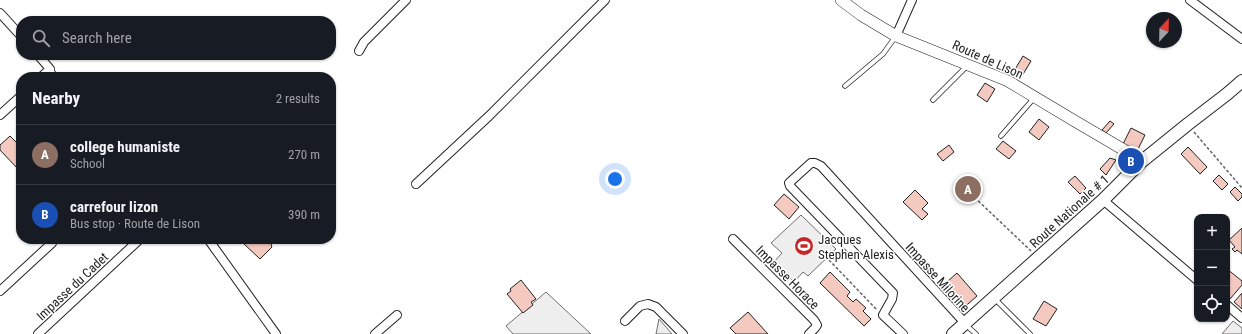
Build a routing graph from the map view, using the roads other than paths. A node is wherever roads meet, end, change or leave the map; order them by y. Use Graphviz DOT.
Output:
graph roads {
  1 [pos="406,0"];
  2 [pos="606,0"];
  3 [pos="840,0"];
  4 [pos="912,0"];
  5 [pos="1190,0"];
  6 [pos="0,13"];
  7 [pos="16,31"];
  8 [pos="896,36"];
  9 [pos="1242,39"];
  10 [pos="358,51"];
  11 [pos="42,60"];
  12 [pos="969,64"];
  13 [pos="50,69"];
  14 [pos="47,72"];
  15 [pos="53,72"];
  16 [pos="1242,81"];
  17 [pos="845,86"];
  18 [pos="1035,97"];
  19 [pos="933,100"];
  20 [pos="16,101"];
  21 [pos="0,115"];
  22 [pos="1001,136"];
  23 [pos="1141,162"];
  24 [pos="416,184"];
  25 [pos="1103,200"];
  26 [pos="733,239"];
  27 [pos="51,244"];
  28 [pos="135,244"];
  29 [pos="212,244"];
  30 [pos="1194,277"];
  31 [pos="0,291"];
  32 [pos="994,297"];
  33 [pos="1230,308"];
  34 [pos="397,315"];
  35 [pos="1242,318"];
  36 [pos="625,321"];
  37 [pos="964,323"];
  38 [pos="41,333"];
  39 [pos="276,334"];
  40 [pos="375,334"];
  41 [pos="683,334"];
  42 [pos="810,334"];
  43 [pos="903,334"];
  44 [pos="953,334"];
  45 [pos="976,334"];
  46 [pos="1030,334"];
  1 -- 10 [label="street"];
  2 -- 24 [label="street"];
  3 -- 8 [label="street, Route de Lison"];
  4 -- 8 [label="street"];
  5 -- 9 [label="street"];
  6 -- 7 [label="street"];
  8 -- 12 [label="street, Route de Lison"];
  8 -- 17 [label="lane"];
  11 -- 13 [label="street"];
  12 -- 18 [label="street, Route de Lison"];
  12 -- 19 [label="lane"];
  13 -- 14 [label="street"];
  13 -- 15 [label="lane"];
  16 -- 23 [label="main road, Route Nationale # 1"];
  18 -- 22 [label="lane"];
  18 -- 23 [label="street, Route de Lison"];
  20 -- 21 [label="street"];
  23 -- 25 [label="main road, Route Nationale # 1"];
  25 -- 30 [label="street"];
  25 -- 32 [label="main road, Route Nationale # 1"];
  26 -- 42 [label="street, Impasse Horace"];
  27 -- 31 [label="street"];
  28 -- 38 [label="street, Impasse du Cadet"];
  29 -- 39 [label="street"];
  32 -- 37 [label="main road, Route Nationale # 1"];
  32 -- 46 [label="lane"];
  33 -- 35 [label="street"];
  34 -- 40 [label="street"];
  36 -- 41 [label="street"];
  37 -- 43 [label="street, Impasse Milorine"];
  37 -- 44 [label="main road, Route Nationale # 1"];
  37 -- 45 [label="lane"];
}
